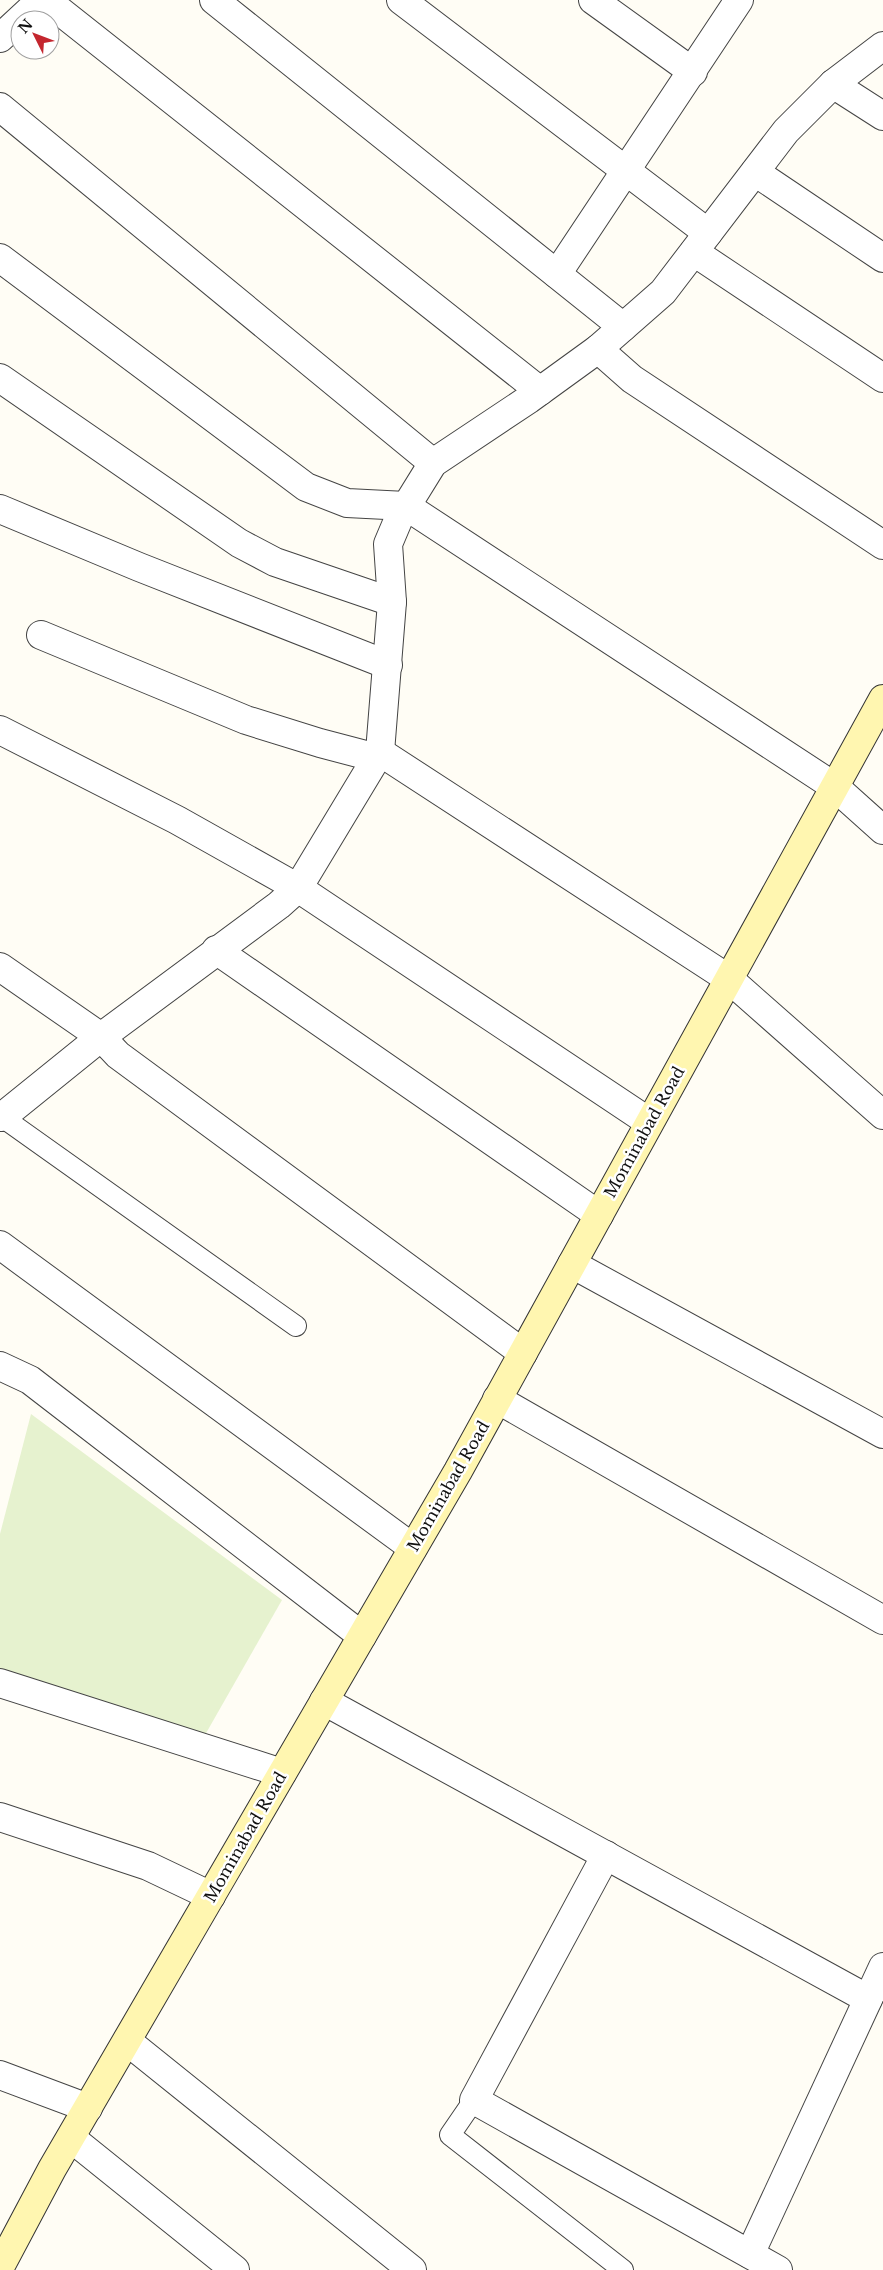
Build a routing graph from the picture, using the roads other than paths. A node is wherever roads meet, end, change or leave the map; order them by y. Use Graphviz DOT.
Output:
graph roads {
  1 [pos="41,0"];
  2 [pos="46,0"];
  3 [pos="214,0"];
  4 [pos="401,0"];
  5 [pos="593,0"];
  6 [pos="739,0"];
  7 [pos="0,38"];
  8 [pos="883,46"];
  9 [pos="693,72"];
  10 [pos="833,84"];
  11 [pos="0,107"];
  12 [pos="883,116"];
  13 [pos="626,171"];
  14 [pos="755,172"];
  15 [pos="701,242"];
  16 [pos="0,258"];
  17 [pos="883,258"];
  18 [pos="557,274"];
  19 [pos="623,327"];
  20 [pos="598,349"];
  21 [pos="0,378"];
  22 [pos="883,378"];
  23 [pos="540,392"];
  24 [pos="433,463"];
  25 [pos="406,506"];
  26 [pos="0,509"];
  27 [pos="883,545"];
  28 [pos="392,602"];
  29 [pos="41,636"];
  30 [pos="388,665"];
  31 [pos="883,699"];
  32 [pos="0,730"];
  33 [pos="378,755"];
  34 [pos="834,787"];
  35 [pos="883,830"];
  36 [pos="298,888"];
  37 [pos="216,950"];
  38 [pos="0,967"];
  39 [pos="729,979"];
  40 [pos="101,1037"];
  41 [pos="883,1114"];
  42 [pos="1,1119"];
  43 [pos="650,1122"];
  44 [pos="599,1215"];
  45 [pos="0,1245"];
  46 [pos="572,1264"];
  47 [pos="296,1326"];
  48 [pos="523,1353"];
  49 [pos="0,1366"];
  50 [pos="497,1399"];
  51 [pos="883,1434"];
  52 [pos="413,1548"];
  53 [pos="883,1620"];
  54 [pos="362,1636"];
  55 [pos="0,1683"];
  56 [pos="324,1701"];
  57 [pos="282,1773"];
  58 [pos="1,1822"];
  59 [pos="606,1855"];
  60 [pos="211,1896"];
  61 [pos="883,1967"];
  62 [pos="868,1999"];
  63 [pos="127,2041"];
  64 [pos="0,2075"];
  65 [pos="474,2100"];
  66 [pos="88,2108"];
  67 [pos="71,2138"];
  68 [pos="750,2254"];
  69 [pos="0,2267"];
  70 [pos="235,2270"];
  71 [pos="412,2270"];
  72 [pos="623,2270"];
  73 [pos="778,2270"];
  1 -- 7 [label="street"];
  2 -- 23 [label="street"];
  3 -- 18 [label="street"];
  4 -- 13 [label="street"];
  5 -- 9 [label="street"];
  6 -- 9 [label="street"];
  8 -- 10 [label="street"];
  9 -- 13 [label="street"];
  10 -- 12 [label="street"];
  10 -- 14 [label="street"];
  11 -- 24 [label="street"];
  13 -- 15 [label="street"];
  13 -- 18 [label="street"];
  14 -- 15 [label="street"];
  14 -- 17 [label="street"];
  15 -- 19 [label="street"];
  15 -- 22 [label="street"];
  16 -- 25 [label="street"];
  18 -- 19 [label="street"];
  19 -- 20 [label="street"];
  20 -- 23 [label="street"];
  20 -- 27 [label="street"];
  21 -- 28 [label="street"];
  23 -- 24 [label="street"];
  24 -- 25 [label="street"];
  25 -- 28 [label="street"];
  25 -- 34 [label="street"];
  26 -- 30 [label="street"];
  28 -- 30 [label="street"];
  29 -- 33 [label="street"];
  30 -- 33 [label="street"];
  31 -- 34 [label="main road, Mominabad Road"];
  32 -- 36 [label="street"];
  33 -- 36 [label="street"];
  33 -- 39 [label="street"];
  34 -- 35 [label="street"];
  34 -- 39 [label="main road, Mominabad Road"];
  36 -- 37 [label="street"];
  36 -- 43 [label="street"];
  37 -- 40 [label="street"];
  37 -- 44 [label="street"];
  38 -- 40 [label="street"];
  39 -- 41 [label="street"];
  39 -- 43 [label="main road, Mominabad Road"];
  40 -- 42 [label="street"];
  40 -- 48 [label="street"];
  42 -- 47 [label="lane"];
  43 -- 44 [label="main road, Mominabad Road"];
  44 -- 46 [label="main road, Mominabad Road"];
  45 -- 52 [label="street"];
  46 -- 48 [label="main road, Mominabad Road"];
  46 -- 51 [label="street"];
  48 -- 50 [label="main road, Mominabad Road"];
  49 -- 54 [label="street"];
  50 -- 52 [label="main road, Mominabad Road"];
  50 -- 53 [label="street"];
  52 -- 54 [label="main road, Mominabad Road"];
  54 -- 56 [label="main road, Mominabad Road"];
  55 -- 57 [label="street"];
  56 -- 57 [label="main road, Mominabad Road"];
  56 -- 59 [label="street"];
  57 -- 60 [label="main road, Mominabad Road"];
  58 -- 60 [label="street"];
  59 -- 62 [label="street"];
  59 -- 65 [label="street"];
  60 -- 63 [label="main road, Mominabad Road"];
  61 -- 62 [label="street"];
  62 -- 68 [label="street"];
  63 -- 66 [label="main road, Mominabad Road"];
  63 -- 71 [label="street"];
  64 -- 66 [label="street"];
  65 -- 68 [label="street"];
  65 -- 72 [label="lane"];
  66 -- 67 [label="main road, Mominabad Road"];
  67 -- 69 [label="main road, Mominabad Road"];
  67 -- 70 [label="street"];
  68 -- 73 [label="street"];
}
